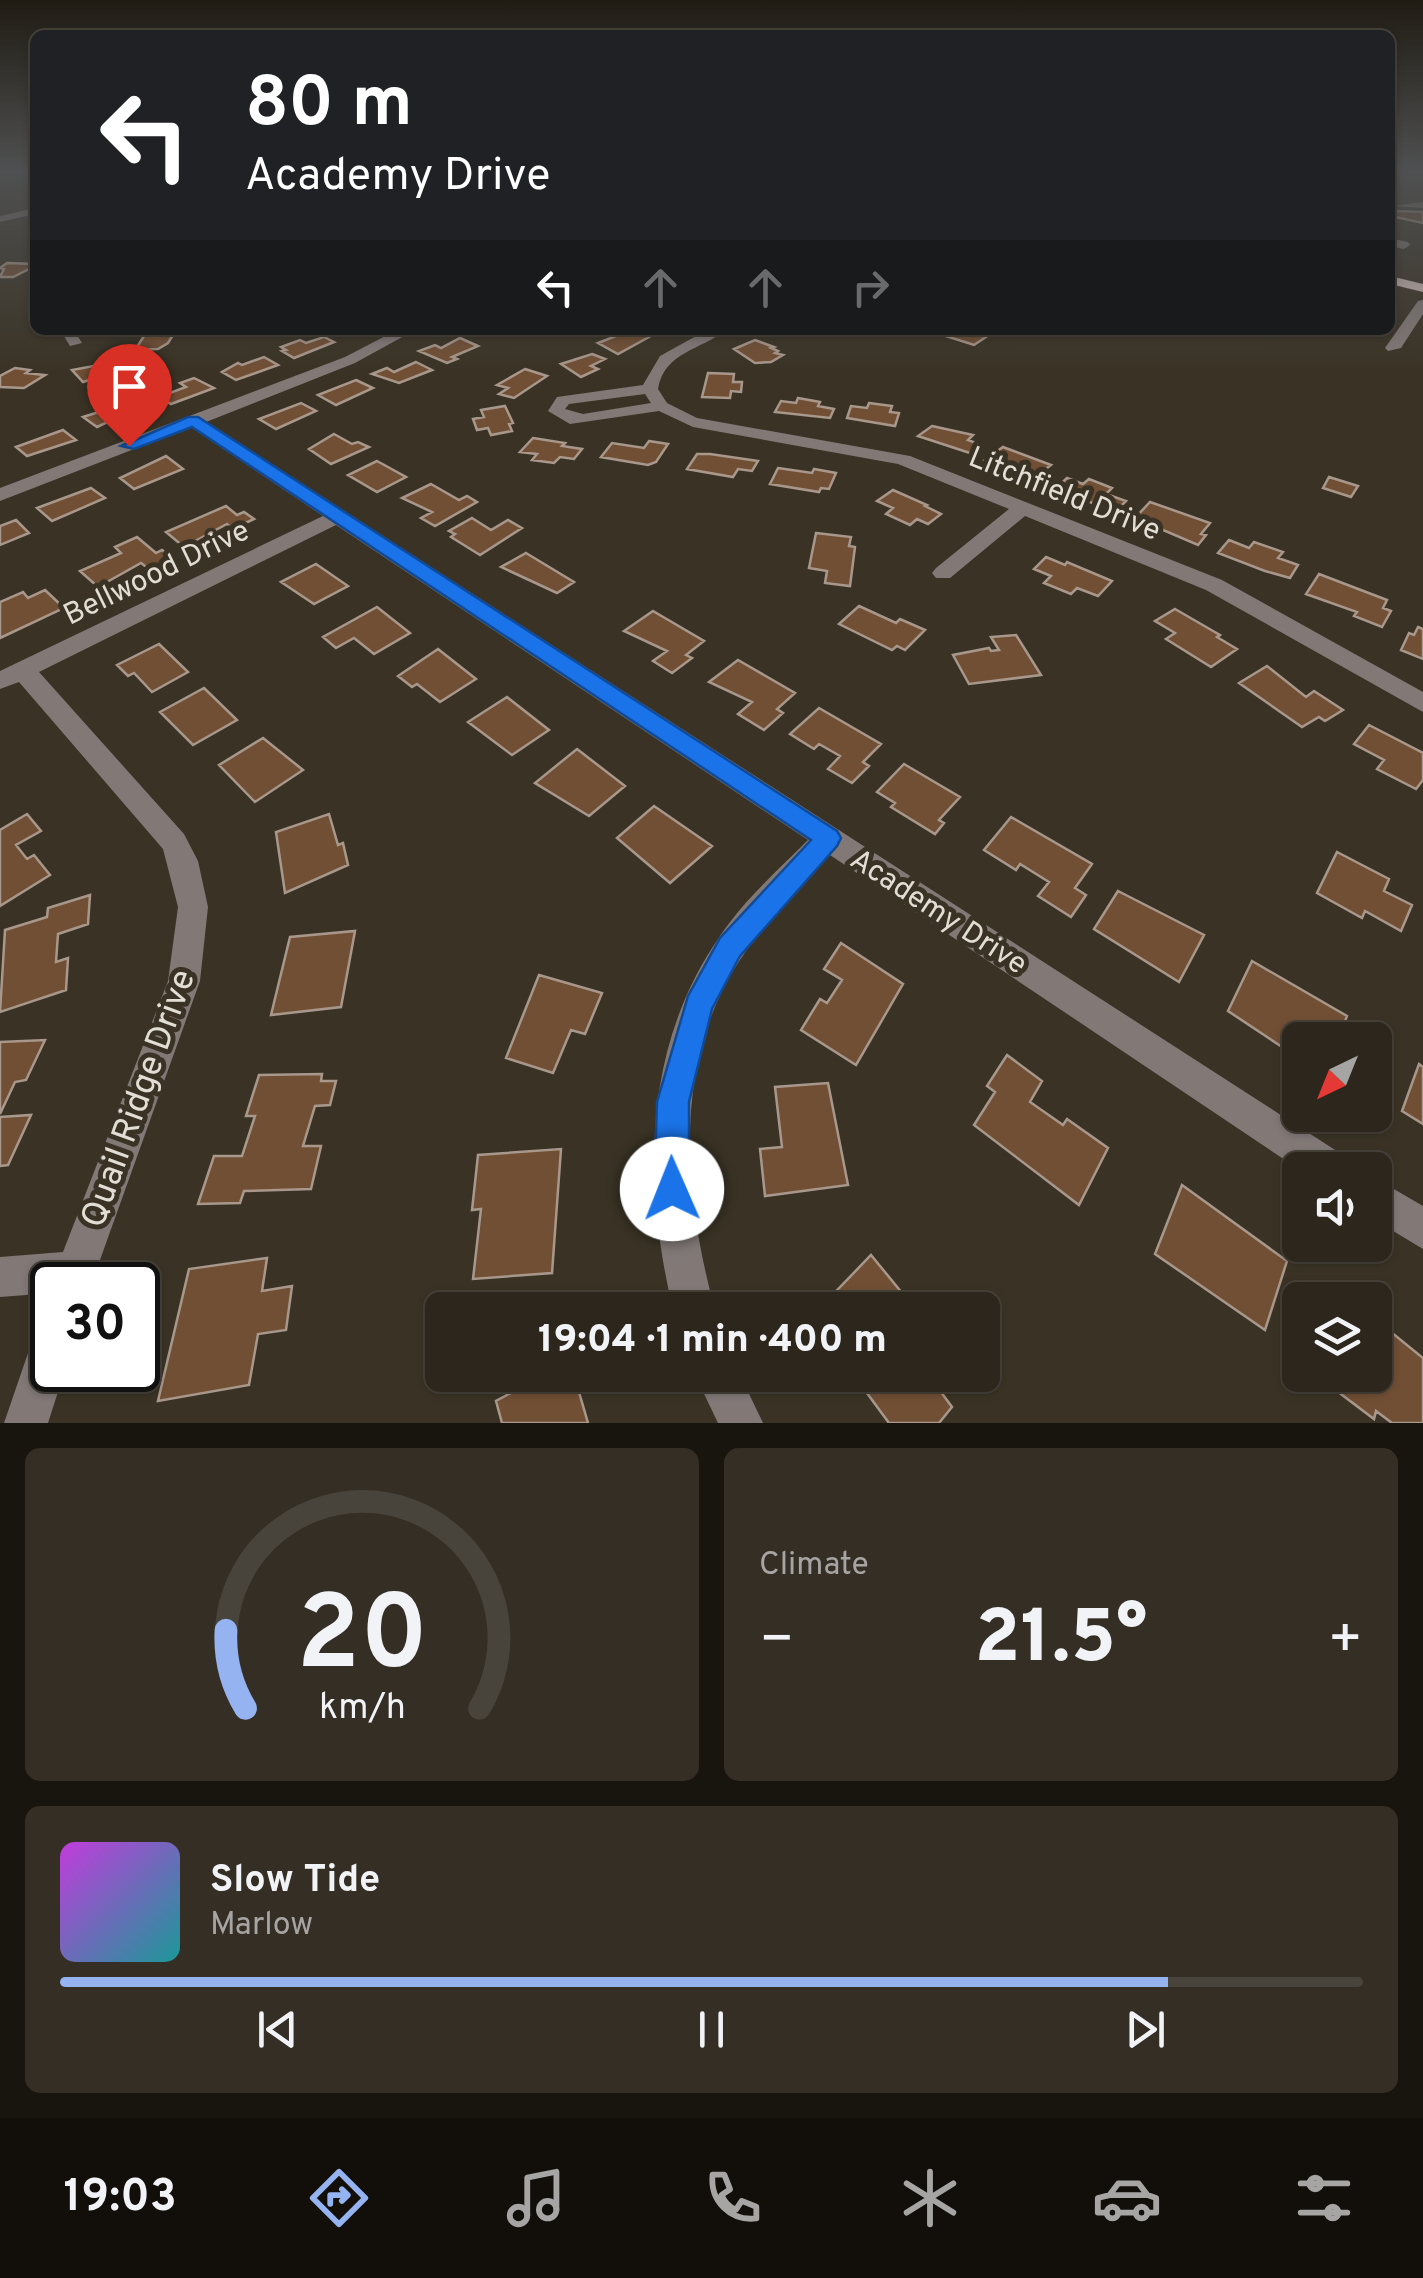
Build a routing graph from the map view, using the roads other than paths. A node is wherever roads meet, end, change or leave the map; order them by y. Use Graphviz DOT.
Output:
graph roads {
  1 [pos="1395,281"];
  2 [pos="1423,288"];
  3 [pos="1397,309"];
  4 [pos="1420,309"];
  5 [pos="398,335"];
  6 [pos="710,335"];
  7 [pos="1393,348"];
  8 [pos="655,397"];
  9 [pos="193,421"];
  10 [pos="0,495"];
  11 [pos="1023,508"];
  12 [pos="338,516"];
  13 [pos="942,573"];
  14 [pos="12,676"];
  15 [pos="1423,703"];
  16 [pos="828,838"];
  17 [pos="1306,1152"];
  18 [pos="1392,1209"];
  19 [pos="1423,1229"];
  20 [pos="79,1262"];
  21 [pos="0,1277"];
  22 [pos="30,1277"];
  23 [pos="690,1292"];
  24 [pos="36,1392"];
  25 [pos="726,1392"];
  26 [pos="26,1423"];
  27 [pos="741,1423"];
  1 -- 2 [label="main road"];
  3 -- 4 [label="street"];
  4 -- 7 [label="street"];
  5 -- 9 [label="street"];
  6 -- 8 [label="street"];
  8 -- 8 [label="street"];
  8 -- 11 [label="street, Litchfield Drive"];
  9 -- 10 [label="street"];
  9 -- 12 [label="street, Academy Drive"];
  11 -- 13 [label="street"];
  11 -- 15 [label="street, Litchfield Drive"];
  12 -- 14 [label="street, Bellwood Drive"];
  12 -- 16 [label="street, Academy Drive"];
  14 -- 20 [label="street, Quail Ridge Drive"];
  16 -- 17 [label="street, Academy Drive"];
  16 -- 23 [label="street"];
  18 -- 19 [label="street"];
  21 -- 22 [label="street"];
  24 -- 26 [label="street"];
  25 -- 27 [label="street"];
}
